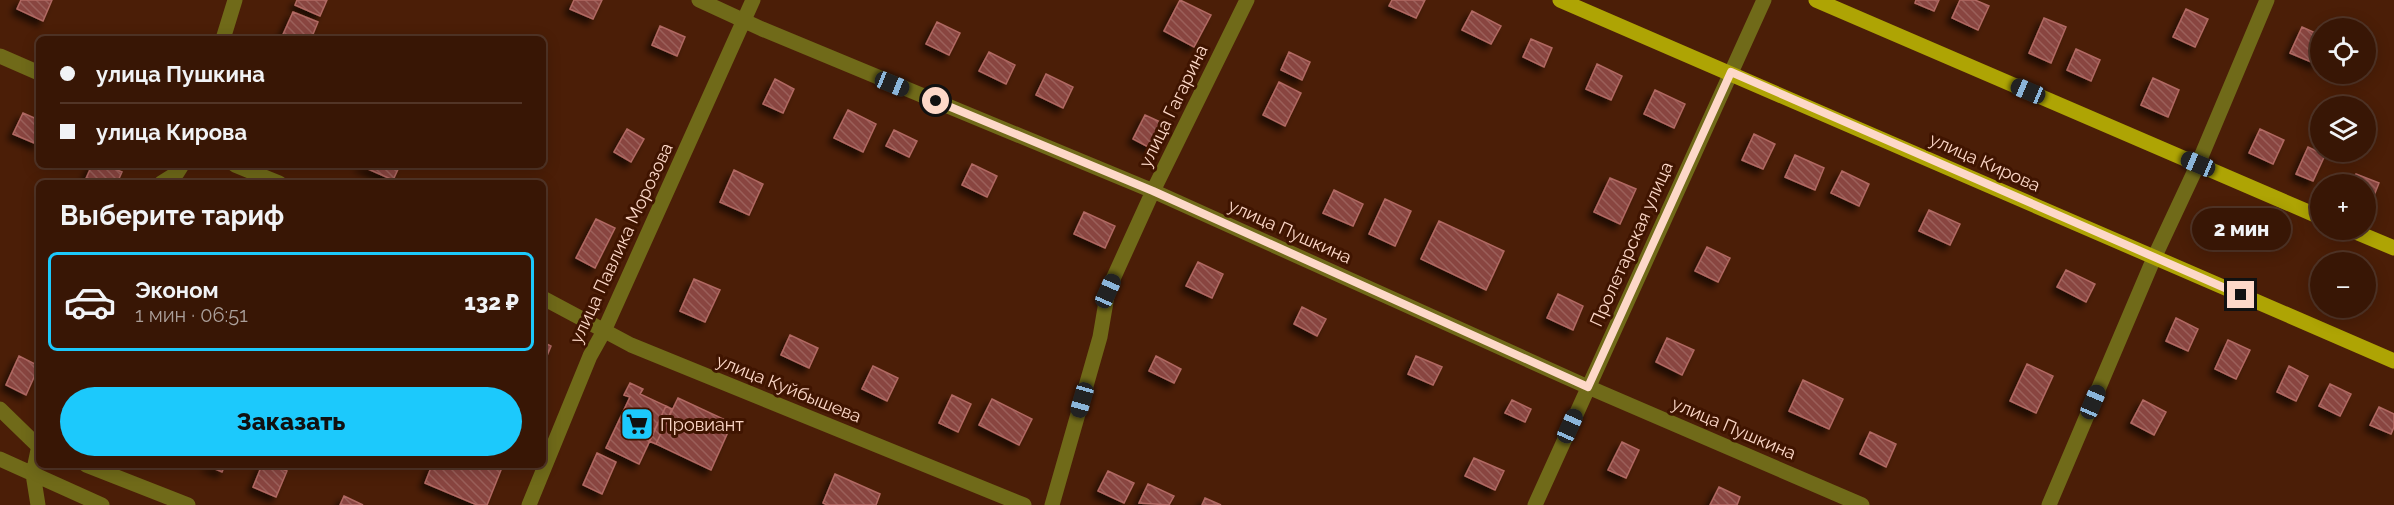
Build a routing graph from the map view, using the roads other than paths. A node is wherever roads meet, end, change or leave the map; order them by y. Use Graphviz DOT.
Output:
graph roads {
  1 [pos="235,0"];
  2 [pos="699,0"];
  3 [pos="753,0"];
  4 [pos="1247,0"];
  5 [pos="1560,0"];
  6 [pos="1764,0"];
  7 [pos="1816,0"];
  8 [pos="2267,0"];
  9 [pos="744,21"];
  10 [pos="224,36"];
  11 [pos="0,56"];
  12 [pos="36,72"];
  13 [pos="1731,72"];
  14 [pos="2198,164"];
  15 [pos="180,168"];
  16 [pos="242,168"];
  17 [pos="166,180"];
  18 [pos="272,180"];
  19 [pos="1153,191"];
  20 [pos="2310,212"];
  21 [pos="2374,240"];
  22 [pos="2394,248"];
  23 [pos="2154,258"];
  24 [pos="546,300"];
  25 [pos="604,331"];
  26 [pos="2394,361"];
  27 [pos="1588,387"];
  28 [pos="0,409"];
  29 [pos="36,443"];
  30 [pos="0,459"];
  31 [pos="36,460"];
  32 [pos="546,463"];
  33 [pos="94,468"];
  34 [pos="544,468"];
  35 [pos="33,474"];
  36 [pos="38,505"];
  37 [pos="102,505"];
  38 [pos="188,505"];
  39 [pos="529,505"];
  40 [pos="1024,505"];
  41 [pos="1052,505"];
  42 [pos="1535,505"];
  43 [pos="1862,505"];
  44 [pos="2049,505"];
  1 -- 10 [label="street"];
  2 -- 9 [label="street, улица Пушкина"];
  3 -- 9 [label="street, улица Павлика Морозова"];
  4 -- 19 [label="street, улица Гагарина"];
  5 -- 13 [label="main road, улица Кирова"];
  6 -- 13 [label="street, Пролетарская улица"];
  7 -- 14 [label="main road"];
  8 -- 14 [label="street"];
  9 -- 19 [label="street, улица Пушкина"];
  9 -- 25 [label="street, улица Павлика Морозова"];
  11 -- 12 [label="street"];
  13 -- 23 [label="main road, улица Кирова"];
  13 -- 27 [label="street, Пролетарская улица"];
  14 -- 20 [label="main road"];
  14 -- 23 [label="street"];
  15 -- 17 [label="street"];
  16 -- 18 [label="street"];
  19 -- 27 [label="street, улица Пушкина"];
  19 -- 41 [label="street, улица Гагарина"];
  21 -- 22 [label="main road"];
  23 -- 26 [label="main road, улица Кирова"];
  23 -- 44 [label="street"];
  24 -- 25 [label="street, улица Куйбышева"];
  25 -- 32 [label="street, улица Павлика Морозова"];
  25 -- 40 [label="street, улица Куйбышева"];
  27 -- 42 [label="street, Пролетарская улица"];
  27 -- 43 [label="street, улица Пушкина"];
  28 -- 29 [label="street"];
  30 -- 35 [label="street"];
  31 -- 35 [label="street"];
  33 -- 38 [label="street"];
  34 -- 39 [label="street, улица Павлика Морозова"];
  35 -- 36 [label="street"];
  35 -- 37 [label="street"];
}
